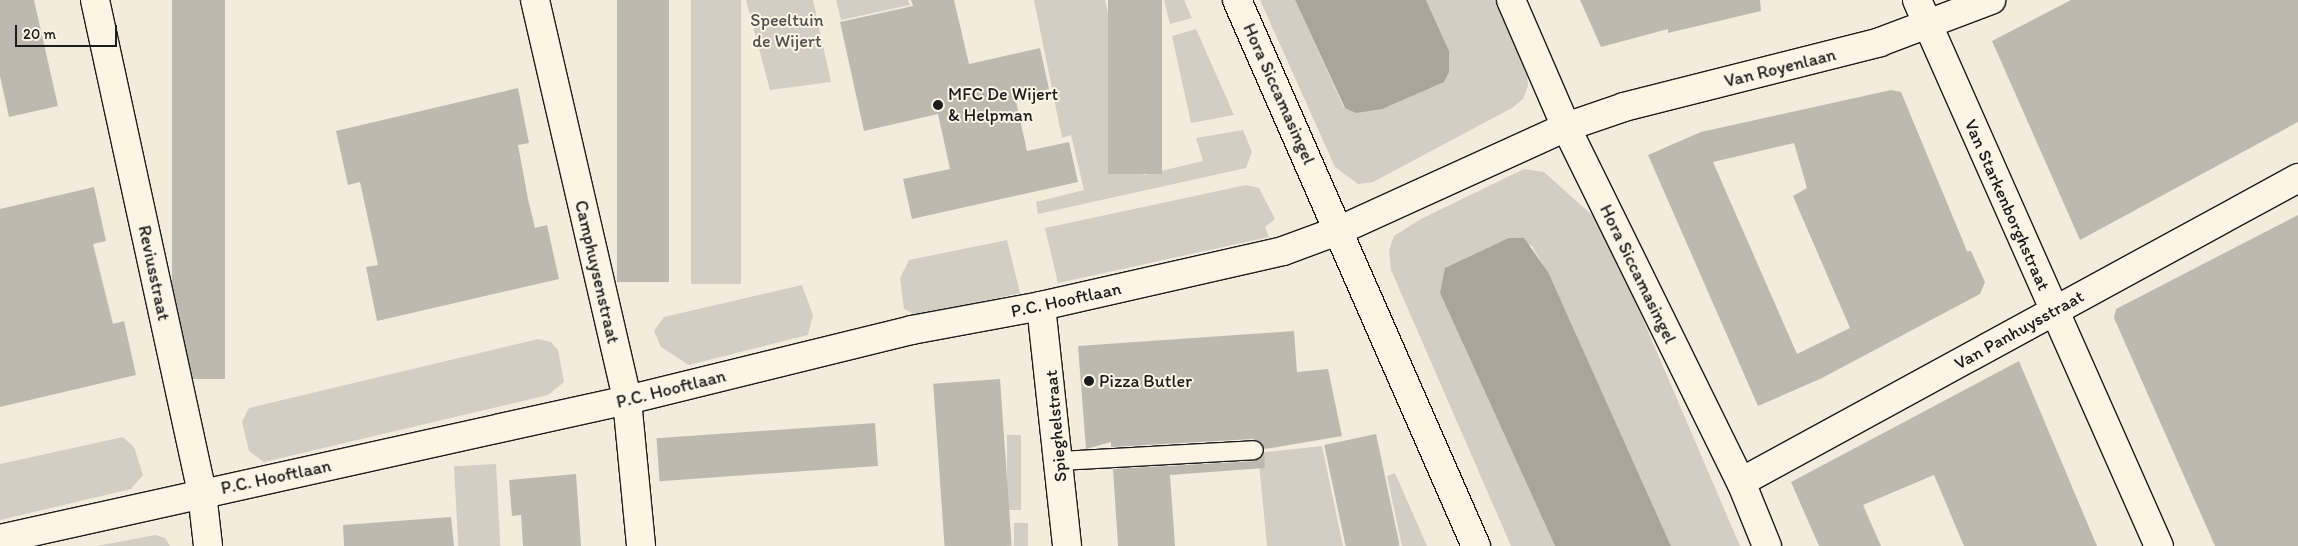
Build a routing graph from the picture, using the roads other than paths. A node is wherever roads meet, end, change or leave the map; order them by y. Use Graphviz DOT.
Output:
graph roads {
  1 [pos="95,0"];
  2 [pos="536,0"];
  3 [pos="1237,0"];
  4 [pos="1511,0"];
  5 [pos="1917,0"];
  6 [pos="1991,0"];
  7 [pos="1928,25"];
  8 [pos="1566,127"];
  9 [pos="2298,178"];
  10 [pos="1340,230"];
  11 [pos="1041,306"];
  12 [pos="2054,311"];
  13 [pos="627,400"];
  14 [pos="1254,450"];
  15 [pos="1060,461"];
  16 [pos="1741,482"];
  17 [pos="202,493"];
  18 [pos="0,539"];
  19 [pos="208,546"];
  20 [pos="641,546"];
  21 [pos="1066,546"];
  22 [pos="1476,546"];
  23 [pos="1767,546"];
  24 [pos="2159,546"];
  1 -- 17 [label="street, Reviusstraat"];
  2 -- 13 [label="street, Camphuysenstraat"];
  3 -- 10 [label="street, Hora Siccamasingel"];
  4 -- 8 [label="street, Hora Siccamasingel"];
  5 -- 7 [label="street, Van Starkenborghstraat"];
  6 -- 7 [label="street, Van Royenlaan"];
  7 -- 8 [label="street, Van Royenlaan"];
  7 -- 12 [label="street, Van Starkenborghstraat"];
  8 -- 10 [label="street, Van Royenlaan"];
  8 -- 16 [label="street, Hora Siccamasingel"];
  9 -- 12 [label="street, Van Panhuysstraat"];
  10 -- 11 [label="street, P.C. Hooftlaan"];
  10 -- 22 [label="street, Hora Siccamasingel"];
  11 -- 13 [label="street, P.C. Hooftlaan"];
  11 -- 15 [label="street, Spieghelstraat"];
  12 -- 16 [label="street, Van Panhuysstraat"];
  12 -- 24 [label="street, Van Starkenborghstraat"];
  13 -- 17 [label="street, P.C. Hooftlaan"];
  13 -- 20 [label="street, Camphuysenstraat"];
  14 -- 15 [label="lane"];
  15 -- 21 [label="street, Spieghelstraat"];
  16 -- 23 [label="street, Hora Siccamasingel"];
  17 -- 18 [label="street, P.C. Hooftlaan"];
  17 -- 19 [label="street, Reviusstraat"];
}
